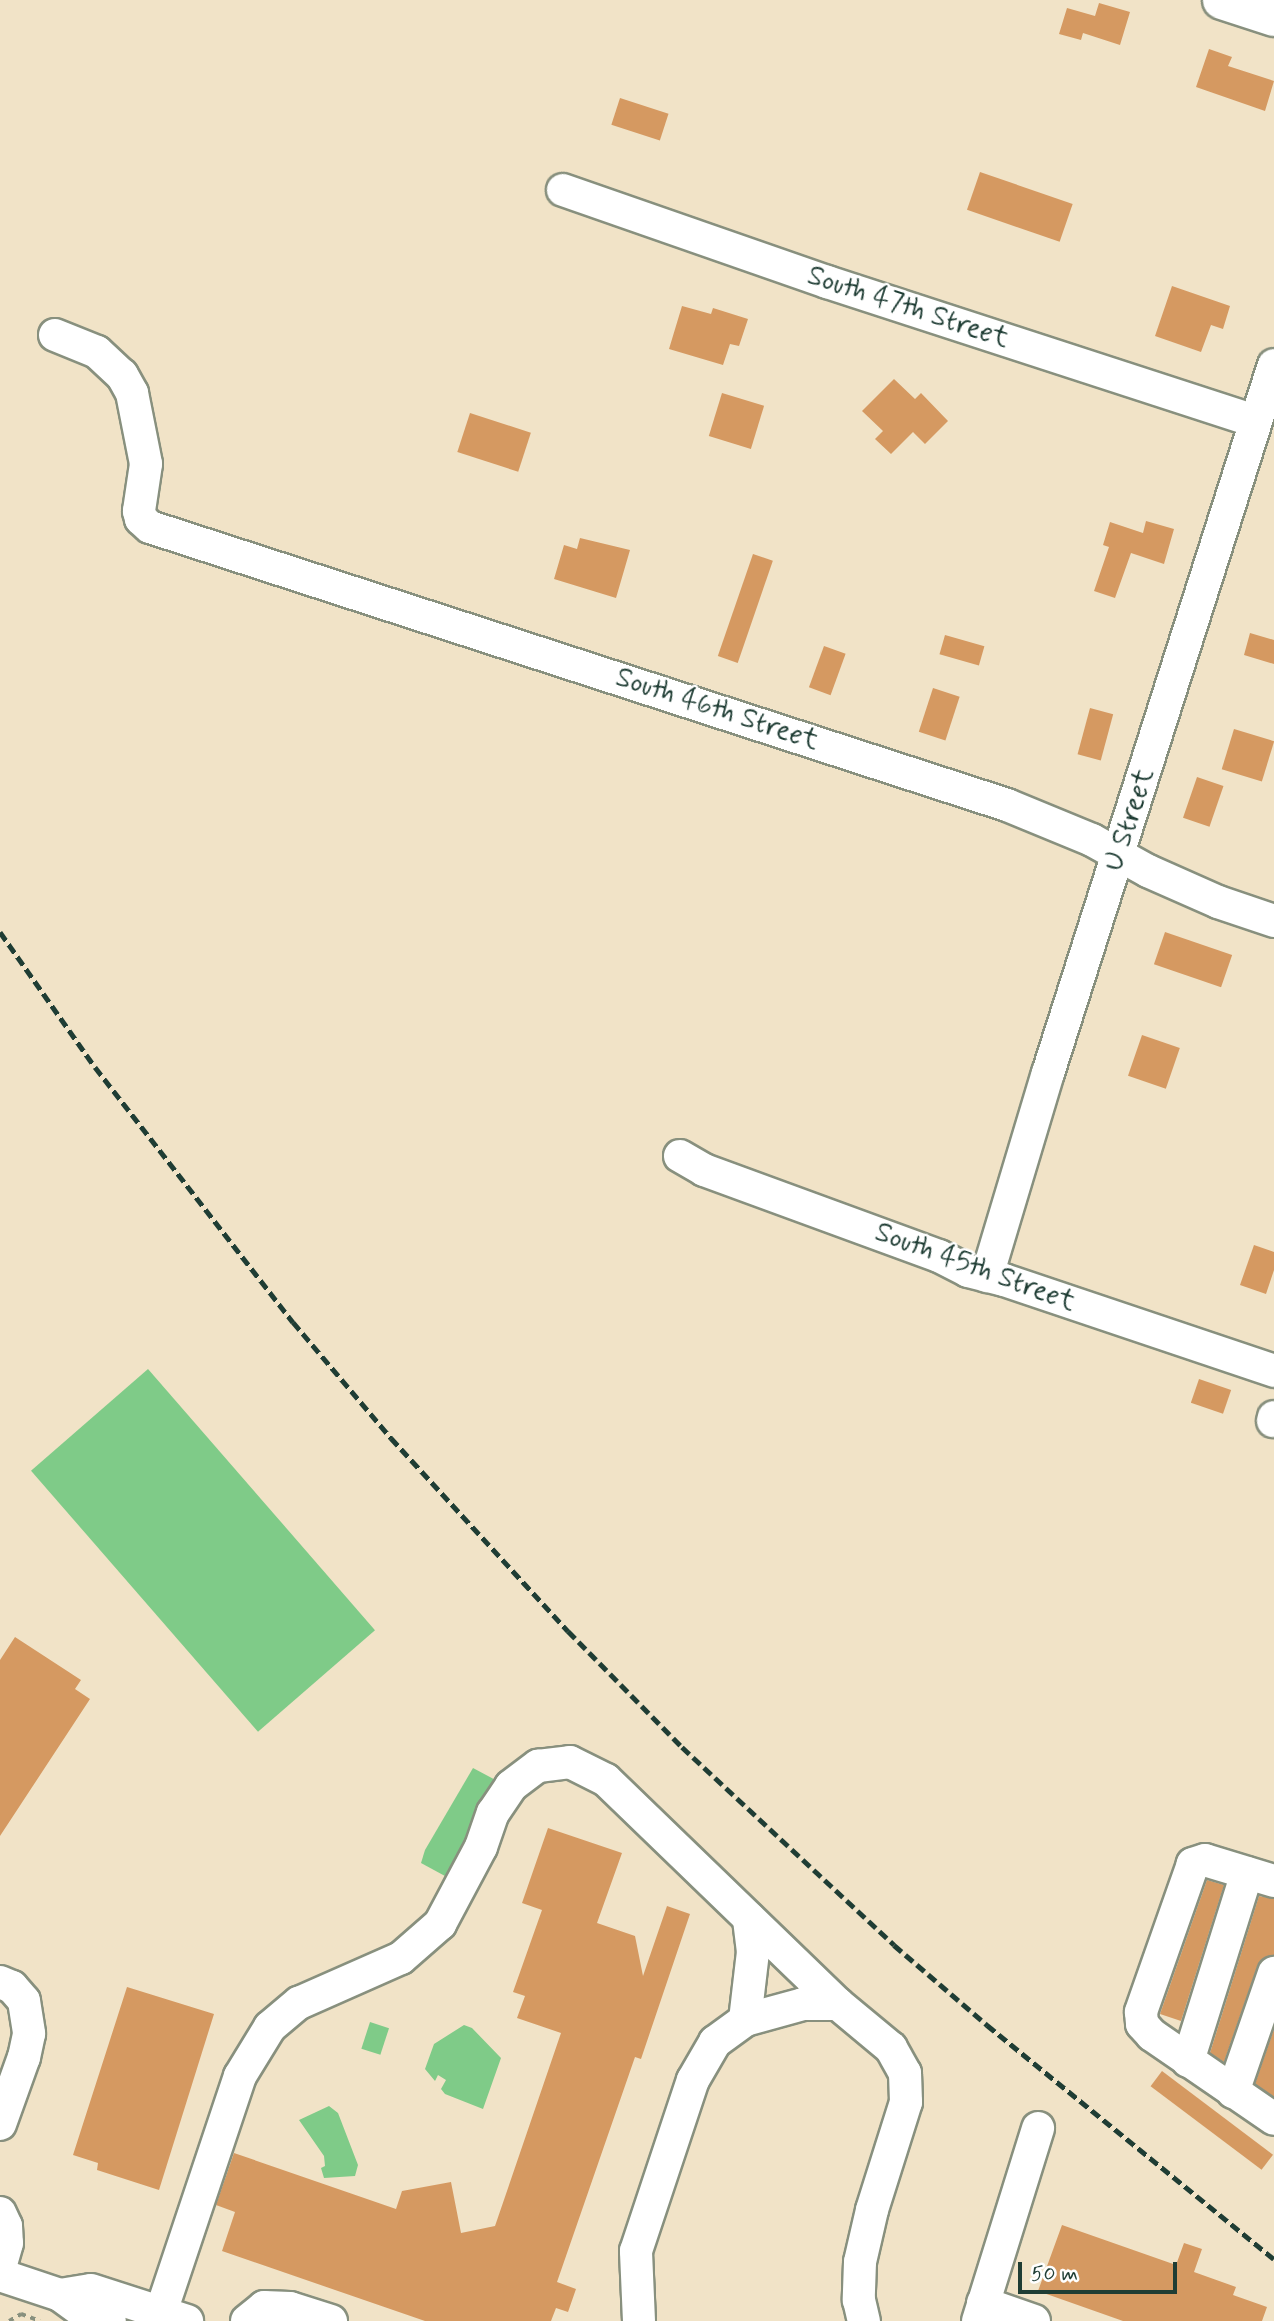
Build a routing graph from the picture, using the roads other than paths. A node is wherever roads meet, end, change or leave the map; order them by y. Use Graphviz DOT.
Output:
graph roads {
  1 [pos="1222,0"];
  2 [pos="1274,17"];
  3 [pos="563,190"];
  4 [pos="55,335"];
  5 [pos="1274,365"];
  6 [pos="1255,421"];
  7 [pos="1119,855"];
  8 [pos="1274,920"];
  9 [pos="680,1156"];
  10 [pos="987,1276"];
  11 [pos="1274,1371"];
  12 [pos="1261,1877"];
  13 [pos="749,1918"];
  14 [pos="1274,1973"];
  15 [pos="0,1982"];
  16 [pos="838,2004"];
  17 [pos="745,2020"];
  18 [pos="1188,2060"];
  19 [pos="1233,2092"];
  20 [pos="1274,2119"];
  21 [pos="0,2124"];
  22 [pos="1038,2127"];
  23 [pos="0,2213"];
  24 [pos="0,2268"];
  25 [pos="0,2275"];
  26 [pos="60,2295"];
  27 [pos="980,2312"];
  28 [pos="169,2318"];
  29 [pos="110,2321"];
  30 [pos="247,2321"];
  31 [pos="331,2321"];
  32 [pos="639,2321"];
  33 [pos="864,2321"];
  34 [pos="1034,2321"];
  1 -- 2 [label="main road"];
  3 -- 6 [label="street, South 47th Street"];
  4 -- 7 [label="street, South 46th Street"];
  5 -- 6 [label="street, U Street"];
  6 -- 7 [label="street, U Street"];
  7 -- 8 [label="street, South 46th Street"];
  7 -- 10 [label="street, U Street"];
  9 -- 10 [label="street, South 45th Street"];
  10 -- 11 [label="street, South 45th Street"];
  12 -- 18 [label="street"];
  12 -- 18 [label="street"];
  13 -- 16 [label="street"];
  13 -- 17 [label="street"];
  13 -- 28 [label="street"];
  14 -- 19 [label="street"];
  15 -- 21 [label="street"];
  16 -- 17 [label="street"];
  16 -- 33 [label="street"];
  17 -- 32 [label="street"];
  18 -- 19 [label="street"];
  19 -- 20 [label="street"];
  22 -- 27 [label="street"];
  23 -- 24 [label="street"];
  25 -- 26 [label="street"];
  26 -- 28 [label="street"];
  26 -- 29 [label="street"];
  27 -- 34 [label="street"];
  30 -- 31 [label="street"];
}
